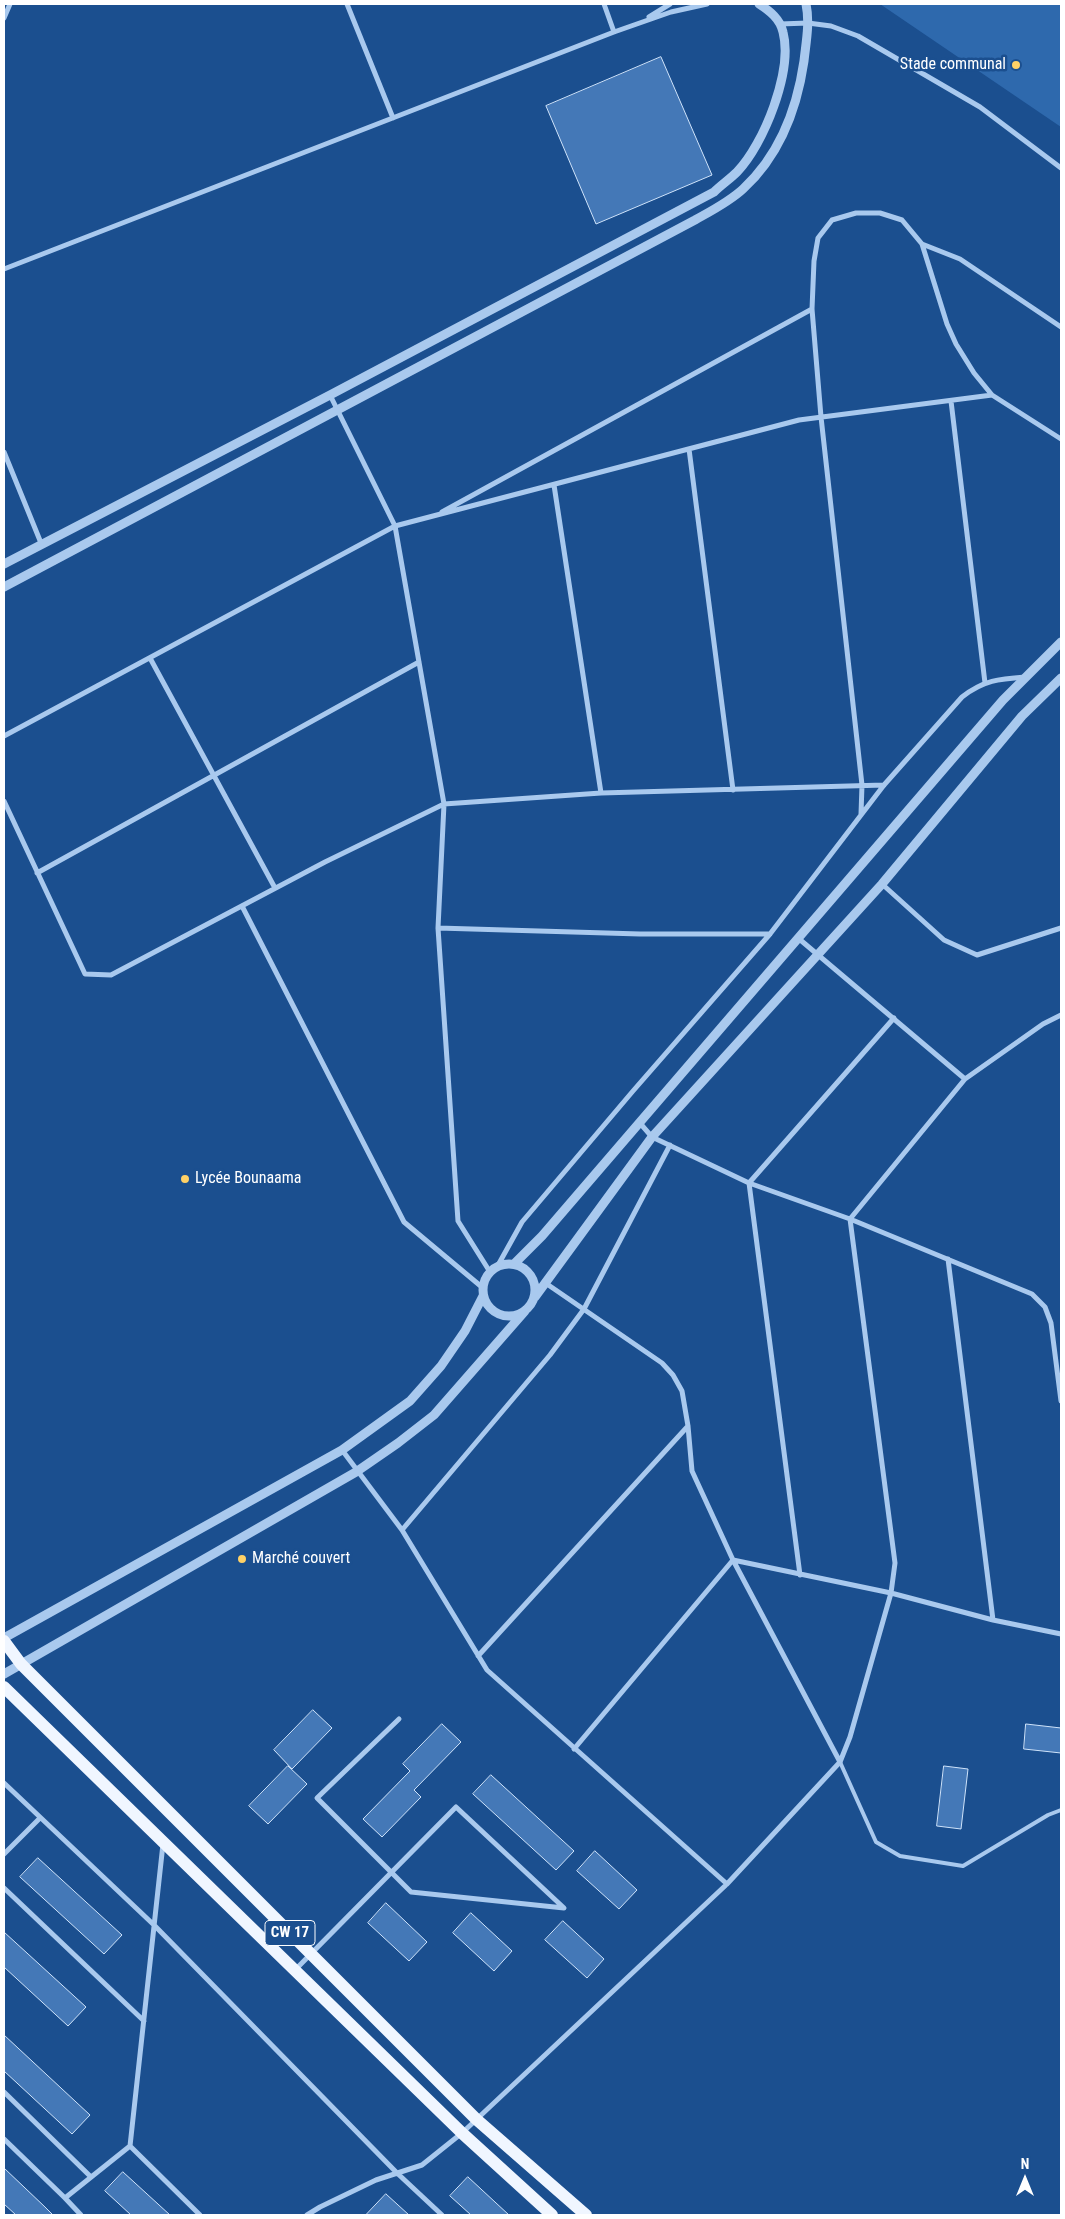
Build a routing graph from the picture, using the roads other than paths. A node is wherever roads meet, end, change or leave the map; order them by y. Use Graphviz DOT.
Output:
graph roads {
  1 [pos="10,4"];
  2 [pos="347,4"];
  3 [pos="604,4"];
  4 [pos="670,4"];
  5 [pos="707,4"];
  6 [pos="759,4"];
  7 [pos="806,4"];
  8 [pos="4,18"];
  9 [pos="640,22"];
  10 [pos="808,23"];
  11 [pos="780,24"];
  12 [pos="614,32"];
  13 [pos="393,118"];
  14 [pos="1061,168"];
  15 [pos="922,244"];
  16 [pos="4,269"];
  17 [pos="812,309"];
  18 [pos="1061,327"];
  19 [pos="330,395"];
  20 [pos="992,395"];
  21 [pos="951,401"];
  22 [pos="337,409"];
  23 [pos="821,417"];
  24 [pos="1061,439"];
  25 [pos="688,449"];
  26 [pos="4,452"];
  27 [pos="554,484"];
  28 [pos="434,516"];
  29 [pos="395,526"];
  30 [pos="41,543"];
  31 [pos="4,564"];
  32 [pos="4,587"];
  33 [pos="1061,642"];
  34 [pos="150,658"];
  35 [pos="419,662"];
  36 [pos="1026,676"];
  37 [pos="1061,678"];
  38 [pos="985,682"];
  39 [pos="4,736"];
  40 [pos="214,775"];
  41 [pos="862,785"];
  42 [pos="884,785"];
  43 [pos="733,790"];
  44 [pos="601,793"];
  45 [pos="4,800"];
  46 [pos="444,804"];
  47 [pos="861,814"];
  48 [pos="37,873"];
  49 [pos="882,884"];
  50 [pos="275,888"];
  51 [pos="242,906"];
  52 [pos="438,928"];
  53 [pos="1061,928"];
  54 [pos="770,934"];
  55 [pos="797,937"];
  56 [pos="820,954"];
  57 [pos="1061,1015"];
  58 [pos="894,1018"];
  59 [pos="965,1079"];
  60 [pos="638,1122"];
  61 [pos="652,1137"];
  62 [pos="670,1146"];
  63 [pos="750,1183"];
  64 [pos="850,1219"];
  65 [pos="948,1260"];
  66 [pos="514,1264"];
  67 [pos="493,1269"];
  68 [pos="544,1282"];
  69 [pos="483,1292"];
  70 [pos="535,1297"];
  71 [pos="584,1309"];
  72 [pos="525,1311"];
  73 [pos="1061,1401"];
  74 [pos="688,1426"];
  75 [pos="342,1450"];
  76 [pos="356,1472"];
  77 [pos="402,1530"];
  78 [pos="733,1560"];
  79 [pos="800,1575"];
  80 [pos="891,1593"];
  81 [pos="993,1620"];
  82 [pos="1061,1634"];
  83 [pos="4,1640"];
  84 [pos="478,1656"];
  85 [pos="21,1664"];
  86 [pos="4,1674"];
  87 [pos="4,1687"];
  88 [pos="399,1719"];
  89 [pos="574,1749"];
  90 [pos="840,1762"];
  91 [pos="4,1783"];
  92 [pos="1061,1810"];
  93 [pos="40,1818"];
  94 [pos="163,1842"];
  95 [pos="4,1854"];
  96 [pos="391,1873"];
  97 [pos="727,1884"];
  98 [pos="4,1888"];
  99 [pos="154,1925"];
  100 [pos="311,1954"];
  101 [pos="295,1970"];
  102 [pos="144,2021"];
  103 [pos="4,2092"];
  104 [pos="476,2119"];
  105 [pos="462,2133"];
  106 [pos="4,2139"];
  107 [pos="130,2146"];
  108 [pos="397,2173"];
  109 [pos="91,2177"];
  110 [pos="65,2198"];
  111 [pos="81,2215"];
  112 [pos="200,2215"];
  113 [pos="307,2215"];
  114 [pos="442,2215"];
  115 [pos="552,2215"];
  116 [pos="586,2215"];
  1 -- 8 [label="street"];
  2 -- 13 [label="street"];
  3 -- 12 [label="street"];
  4 -- 9 [label="street"];
  5 -- 9 [label="street"];
  6 -- 11 [label="street"];
  7 -- 10 [label="street"];
  9 -- 12 [label="street"];
  10 -- 11 [label="street"];
  10 -- 14 [label="street"];
  10 -- 22 [label="street"];
  11 -- 19 [label="street"];
  12 -- 13 [label="street"];
  13 -- 16 [label="street"];
  15 -- 17 [label="street"];
  15 -- 18 [label="street"];
  15 -- 20 [label="street"];
  17 -- 23 [label="street"];
  17 -- 28 [label="street"];
  19 -- 22 [label="street"];
  19 -- 30 [label="street"];
  20 -- 21 [label="street"];
  20 -- 24 [label="street"];
  21 -- 23 [label="street"];
  21 -- 38 [label="street"];
  22 -- 29 [label="street"];
  22 -- 32 [label="street"];
  23 -- 25 [label="street"];
  23 -- 41 [label="street"];
  25 -- 27 [label="street"];
  25 -- 43 [label="street"];
  26 -- 30 [label="street"];
  27 -- 28 [label="street"];
  27 -- 44 [label="street"];
  28 -- 29 [label="street"];
  29 -- 34 [label="street"];
  29 -- 35 [label="street"];
  30 -- 31 [label="street"];
  33 -- 36 [label="street"];
  34 -- 39 [label="street"];
  34 -- 40 [label="street"];
  35 -- 40 [label="street"];
  35 -- 46 [label="street"];
  36 -- 38 [label="street"];
  36 -- 55 [label="street"];
  37 -- 49 [label="street"];
  38 -- 42 [label="street"];
  40 -- 48 [label="street"];
  40 -- 50 [label="street"];
  41 -- 42 [label="street"];
  41 -- 43 [label="street"];
  41 -- 47 [label="street"];
  42 -- 47 [label="street"];
  43 -- 44 [label="street"];
  44 -- 46 [label="street"];
  45 -- 48 [label="street"];
  46 -- 50 [label="street"];
  46 -- 52 [label="street"];
  47 -- 54 [label="street"];
  48 -- 51 [label="street"];
  49 -- 53 [label="street"];
  49 -- 56 [label="street"];
  50 -- 51 [label="street"];
  51 -- 69 [label="street"];
  52 -- 54 [label="street"];
  52 -- 67 [label="street"];
  54 -- 67 [label="street"];
  55 -- 56 [label="street"];
  55 -- 60 [label="street"];
  56 -- 58 [label="street"];
  56 -- 61 [label="street"];
  57 -- 59 [label="street"];
  58 -- 59 [label="street"];
  58 -- 63 [label="street"];
  59 -- 64 [label="street"];
  60 -- 61 [label="street"];
  60 -- 66 [label="street"];
  61 -- 62 [label="street"];
  61 -- 68 [label="street"];
  62 -- 63 [label="street"];
  62 -- 71 [label="street"];
  63 -- 64 [label="street"];
  63 -- 79 [label="street"];
  64 -- 65 [label="street"];
  64 -- 80 [label="street"];
  65 -- 73 [label="street"];
  65 -- 81 [label="street"];
  66 -- 67 [label="street"];
  66 -- 70 [label="street"];
  67 -- 69 [label="street"];
  68 -- 70 [label="street"];
  68 -- 71 [label="street"];
  69 -- 72 [label="street"];
  69 -- 75 [label="street"];
  70 -- 72 [label="street"];
  71 -- 74 [label="street"];
  71 -- 77 [label="street"];
  72 -- 76 [label="street"];
  74 -- 78 [label="street"];
  74 -- 84 [label="street"];
  75 -- 76 [label="street"];
  75 -- 83 [label="street"];
  76 -- 77 [label="street"];
  76 -- 85 [label="street"];
  77 -- 84 [label="street"];
  78 -- 79 [label="street"];
  78 -- 89 [label="street"];
  78 -- 90 [label="street"];
  79 -- 80 [label="street"];
  80 -- 81 [label="street"];
  80 -- 90 [label="street"];
  81 -- 82 [label="street"];
  83 -- 85 [label="main road, CW 17"];
  84 -- 89 [label="street"];
  85 -- 86 [label="street"];
  85 -- 100 [label="main road, CW 17"];
  87 -- 94 [label="main road, CW 17"];
  88 -- 96 [label="street"];
  89 -- 97 [label="street"];
  90 -- 92 [label="lane"];
  90 -- 97 [label="street"];
  91 -- 93 [label="street"];
  93 -- 95 [label="street"];
  93 -- 99 [label="street"];
  94 -- 99 [label="street"];
  94 -- 101 [label="main road, CW 17"];
  96 -- 96 [label="street"];
  96 -- 100 [label="street"];
  97 -- 104 [label="street"];
  98 -- 102 [label="street"];
  99 -- 102 [label="street"];
  99 -- 108 [label="street"];
  100 -- 101 [label="street"];
  100 -- 104 [label="main road, CW 17"];
  101 -- 105 [label="main road, CW 17"];
  102 -- 107 [label="street"];
  103 -- 109 [label="street"];
  104 -- 105 [label="street"];
  104 -- 116 [label="main road, CW 17"];
  105 -- 108 [label="street"];
  105 -- 115 [label="main road, CW 17"];
  106 -- 110 [label="street"];
  107 -- 109 [label="street"];
  107 -- 112 [label="street"];
  108 -- 113 [label="street"];
  108 -- 114 [label="street"];
  109 -- 110 [label="street"];
  110 -- 111 [label="street"];
}
